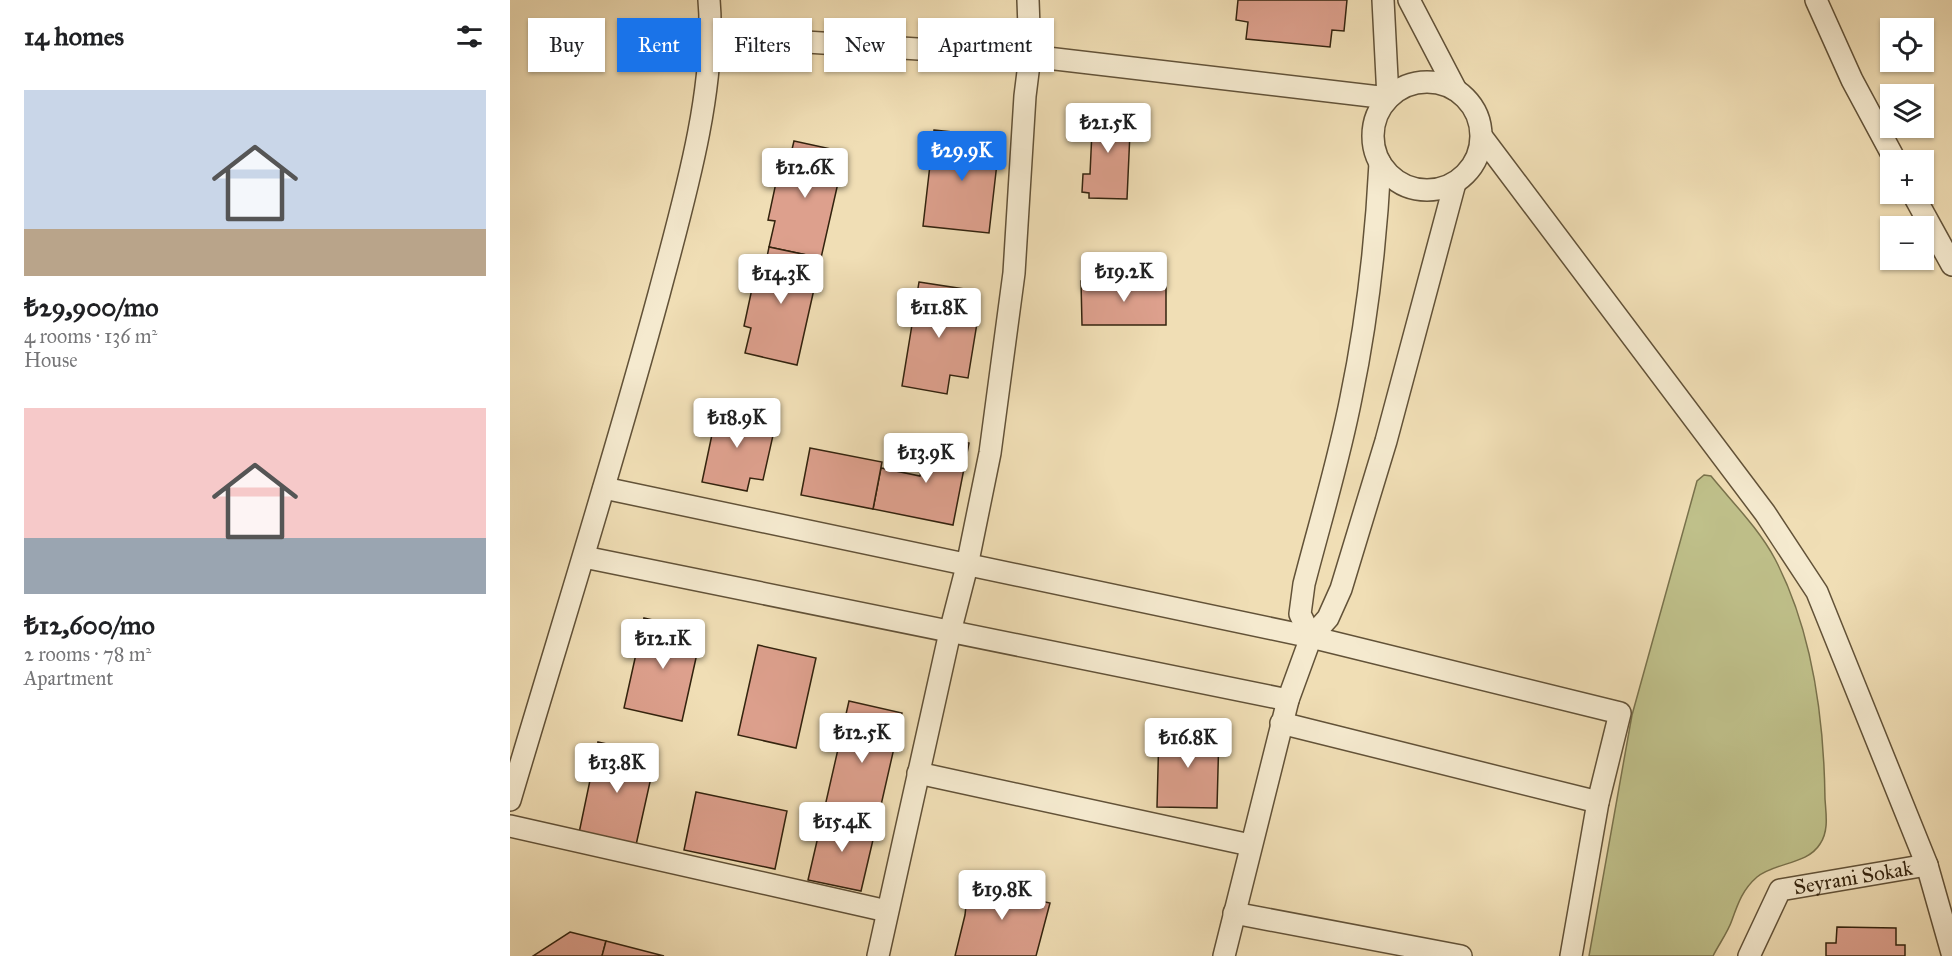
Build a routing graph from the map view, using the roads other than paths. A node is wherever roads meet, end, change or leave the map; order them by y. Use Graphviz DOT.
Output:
graph roads {
  1 [pos="709,0"];
  2 [pos="1028,0"];
  3 [pos="1383,0"];
  4 [pos="1409,0"];
  5 [pos="1816,0"];
  6 [pos="1029,18"];
  7 [pos="711,36"];
  8 [pos="918,49"];
  9 [pos="1054,59"];
  10 [pos="1028,72"];
  11 [pos="1456,90"];
  12 [pos="1388,98"];
  13 [pos="1482,136"];
  14 [pos="1890,150"];
  15 [pos="1380,163"];
  16 [pos="1455,183"];
  17 [pos="1918,204"];
  18 [pos="1952,265"];
  19 [pos="604,488"];
  20 [pos="584,557"];
  21 [pos="967,566"];
  22 [pos="950,632"];
  23 [pos="1311,637"];
  24 [pos="1288,700"];
  25 [pos="1281,723"];
  26 [pos="918,773"];
  27 [pos="510,800"];
  28 [pos="1598,802"];
  29 [pos="510,826"];
  30 [pos="1250,845"];
  31 [pos="1927,865"];
  32 [pos="887,911"];
  33 [pos="1234,913"];
  34 [pos="1952,953"];
  35 [pos="878,956"];
  36 [pos="1224,956"];
  37 [pos="1461,956"];
  38 [pos="1571,956"];
  39 [pos="1749,956"];
  1 -- 7 [label="street"];
  2 -- 6 [label="street"];
  3 -- 12 [label="street"];
  4 -- 11 [label="street"];
  5 -- 14 [label="street"];
  7 -- 8 [label="street"];
  7 -- 19 [label="street"];
  9 -- 12 [label="street"];
  10 -- 21 [label="street"];
  11 -- 12 [label="street"];
  11 -- 13 [label="street"];
  12 -- 15 [label="street"];
  13 -- 16 [label="street"];
  13 -- 31 [label="street"];
  15 -- 16 [label="street"];
  15 -- 23 [label="street"];
  16 -- 23 [label="street"];
  17 -- 18 [label="street"];
  19 -- 20 [label="street"];
  19 -- 21 [label="street"];
  20 -- 22 [label="street"];
  20 -- 27 [label="street"];
  21 -- 22 [label="street"];
  21 -- 23 [label="street"];
  22 -- 24 [label="street"];
  22 -- 26 [label="street"];
  23 -- 24 [label="street"];
  23 -- 28 [label="street"];
  24 -- 25 [label="street"];
  25 -- 28 [label="street"];
  25 -- 30 [label="street"];
  26 -- 30 [label="street"];
  26 -- 32 [label="street"];
  28 -- 38 [label="street"];
  29 -- 32 [label="street"];
  30 -- 33 [label="street"];
  31 -- 34 [label="street"];
  31 -- 39 [label="street, Seyrani Sokak"];
  32 -- 35 [label="street"];
  33 -- 36 [label="street"];
  33 -- 37 [label="street"];
}
